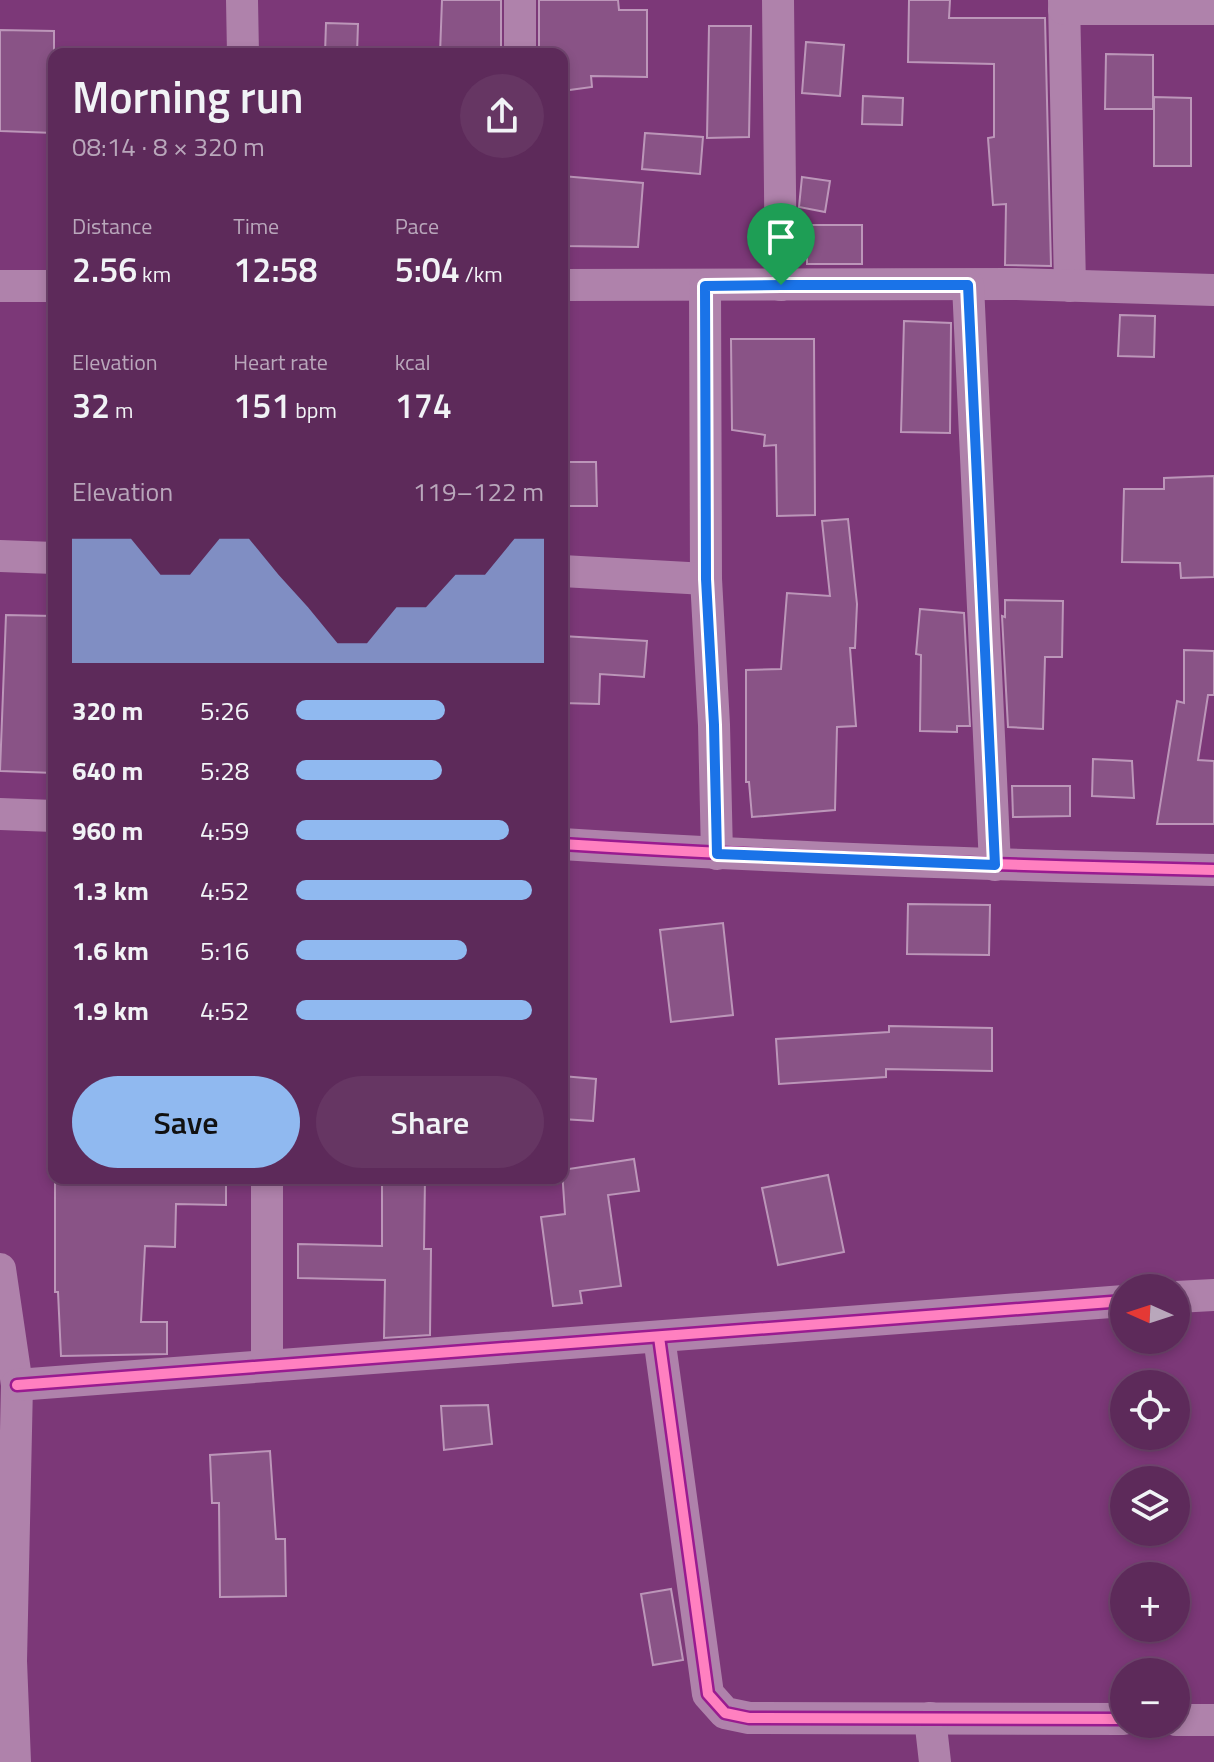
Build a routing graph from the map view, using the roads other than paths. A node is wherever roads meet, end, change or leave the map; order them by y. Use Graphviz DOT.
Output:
graph roads {
  1 [pos="242,0"];
  2 [pos="520,0"];
  3 [pos="778,0"];
  4 [pos="1064,4"];
  5 [pos="1214,9"];
  6 [pos="243,48"];
  7 [pos="520,48"];
  8 [pos="568,285"];
  9 [pos="781,285"];
  10 [pos="968,285"];
  11 [pos="0,286"];
  12 [pos="48,286"];
  13 [pos="705,286"];
  14 [pos="1070,286"];
  15 [pos="1214,290"];
  16 [pos="0,556"];
  17 [pos="48,558"];
  18 [pos="568,571"];
  19 [pos="706,579"];
  20 [pos="0,814"];
  21 [pos="48,816"];
  22 [pos="568,844"];
  23 [pos="717,854"];
  24 [pos="995,865"];
  25 [pos="1214,870"];
  26 [pos="267,1184"];
  27 [pos="0,1269"];
  28 [pos="1214,1295"];
  29 [pos="1190,1296"];
  30 [pos="1110,1302"];
  31 [pos="659,1337"];
  32 [pos="267,1366"];
  33 [pos="17,1385"];
  34 [pos="6,1661"];
  35 [pos="930,1718"];
  36 [pos="1110,1719"];
  37 [pos="1190,1720"];
  38 [pos="1214,1720"];
  39 [pos="15,1762"];
  40 [pos="935,1762"];
  1 -- 6 [label="street"];
  2 -- 7 [label="street"];
  3 -- 9 [label="street"];
  4 -- 5 [label="street"];
  4 -- 14 [label="street"];
  8 -- 13 [label="street"];
  9 -- 10 [label="street"];
  9 -- 13 [label="street"];
  10 -- 14 [label="street"];
  10 -- 24 [label="street"];
  11 -- 12 [label="street"];
  13 -- 19 [label="street"];
  14 -- 15 [label="street"];
  16 -- 17 [label="street"];
  18 -- 19 [label="street"];
  19 -- 23 [label="street"];
  20 -- 21 [label="street"];
  22 -- 23 [label="street"];
  23 -- 24 [label="street"];
  24 -- 25 [label="street"];
  26 -- 32 [label="street"];
  27 -- 33 [label="street"];
  28 -- 29 [label="street"];
  30 -- 31 [label="street"];
  31 -- 32 [label="street"];
  31 -- 35 [label="street"];
  32 -- 33 [label="street"];
  33 -- 34 [label="street"];
  34 -- 39 [label="street"];
  35 -- 36 [label="street"];
  35 -- 40 [label="street"];
  37 -- 38 [label="street"];
}
